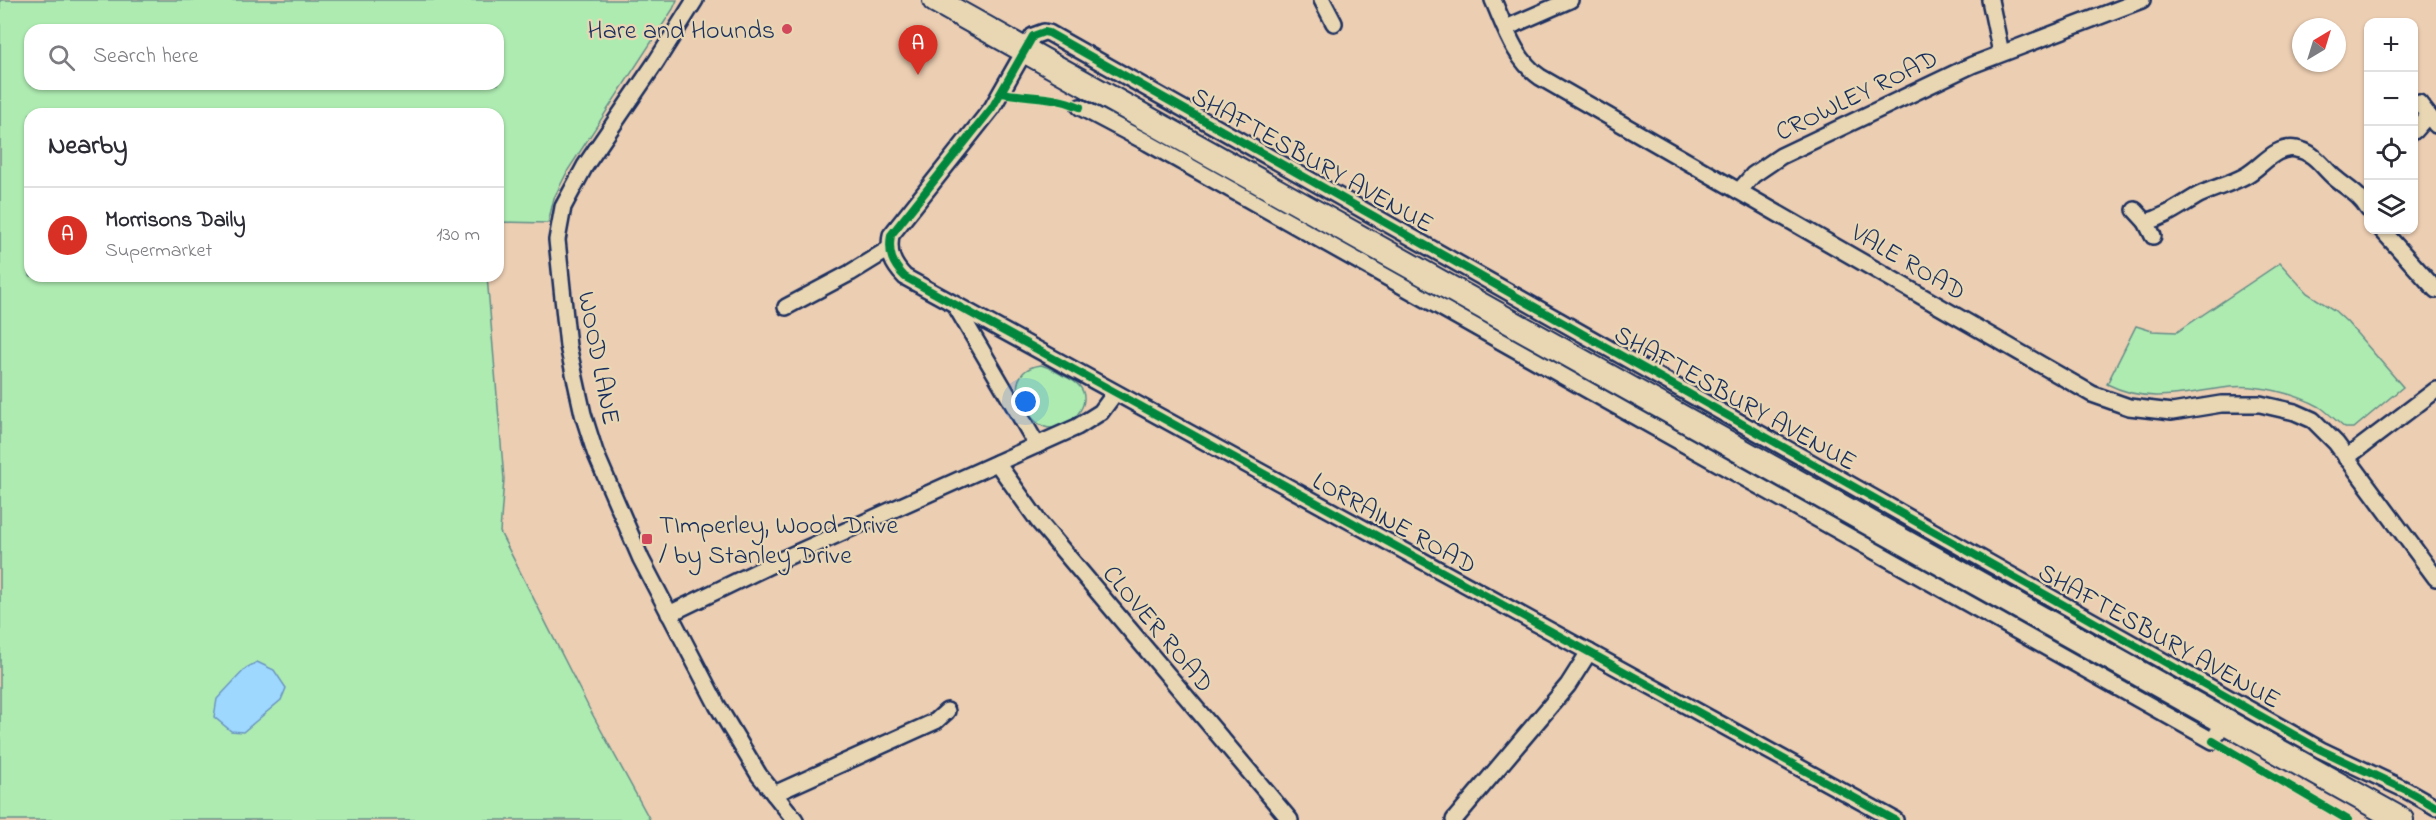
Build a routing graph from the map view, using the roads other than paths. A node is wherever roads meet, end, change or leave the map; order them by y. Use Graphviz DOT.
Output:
graph roads {
  1 [pos="695,0"];
  2 [pos="935,0"];
  3 [pos="1322,0"];
  4 [pos="1492,0"];
  5 [pos="1570,0"];
  6 [pos="1990,0"];
  7 [pos="2142,0"];
  8 [pos="1334,23"];
  9 [pos="1506,28"];
  10 [pos="1024,49"];
  11 [pos="2001,53"];
  12 [pos="1102,64"];
  13 [pos="1091,100"];
  14 [pos="2428,114"];
  15 [pos="1133,122"];
  16 [pos="2418,126"];
  17 [pos="1739,191"];
  18 [pos="2364,198"];
  19 [pos="2386,234"];
  20 [pos="2153,236"];
  21 [pos="889,249"];
  22 [pos="2436,290"];
  23 [pos="955,305"];
  24 [pos="786,307"];
  25 [pos="2436,390"];
  26 [pos="1114,393"];
  27 [pos="1037,445"];
  28 [pos="2346,458"];
  29 [pos="997,463"];
  30 [pos="2436,578"];
  31 [pos="2032,600"];
  32 [pos="669,614"];
  33 [pos="1588,652"];
  34 [pos="947,711"];
  35 [pos="2224,721"];
  36 [pos="774,794"];
  37 [pos="2436,807"];
  38 [pos="795,820"];
  39 [pos="1290,820"];
  40 [pos="1454,820"];
  41 [pos="1895,820"];
  42 [pos="2401,820"];
  1 -- 32 [label="street, WOOD LANE"];
  2 -- 10 [label="highway, SHAFTESBURY AVENUE"];
  3 -- 8 [label="street"];
  4 -- 9 [label="street, VALE ROAD"];
  5 -- 9 [label="street"];
  6 -- 11 [label="street"];
  7 -- 11 [label="street, CROWLEY ROAD"];
  9 -- 17 [label="street, VALE ROAD"];
  10 -- 12 [label="street, SHAFTESBURY AVENUE"];
  10 -- 13 [label="highway, SHAFTESBURY AVENUE"];
  10 -- 21 [label="street"];
  11 -- 17 [label="street, CROWLEY ROAD"];
  12 -- 13 [label="street"];
  12 -- 31 [label="street, SHAFTESBURY AVENUE"];
  13 -- 15 [label="highway, SHAFTESBURY AVENUE"];
  14 -- 16 [label="street"];
  15 -- 31 [label="highway, SHAFTESBURY AVENUE"];
  15 -- 35 [label="street, SHAFTESBURY AVENUE"];
  17 -- 28 [label="street, VALE ROAD"];
  18 -- 20 [label="street"];
  19 -- 22 [label="street"];
  21 -- 23 [label="street, LORRAINE ROAD"];
  21 -- 24 [label="street"];
  23 -- 26 [label="street, LORRAINE ROAD"];
  23 -- 27 [label="street"];
  25 -- 28 [label="street"];
  26 -- 27 [label="street"];
  26 -- 33 [label="street, LORRAINE ROAD"];
  27 -- 29 [label="street"];
  28 -- 30 [label="street, VALE ROAD"];
  29 -- 32 [label="street"];
  29 -- 39 [label="street, CLOVER ROAD"];
  31 -- 35 [label="highway, SHAFTESBURY AVENUE"];
  31 -- 37 [label="street, SHAFTESBURY AVENUE"];
  32 -- 36 [label="street, WOOD LANE"];
  33 -- 40 [label="street"];
  33 -- 41 [label="street, LORRAINE ROAD"];
  34 -- 36 [label="street"];
  35 -- 42 [label="highway, SHAFTESBURY AVENUE"];
  36 -- 38 [label="street, WOOD LANE"];
}
